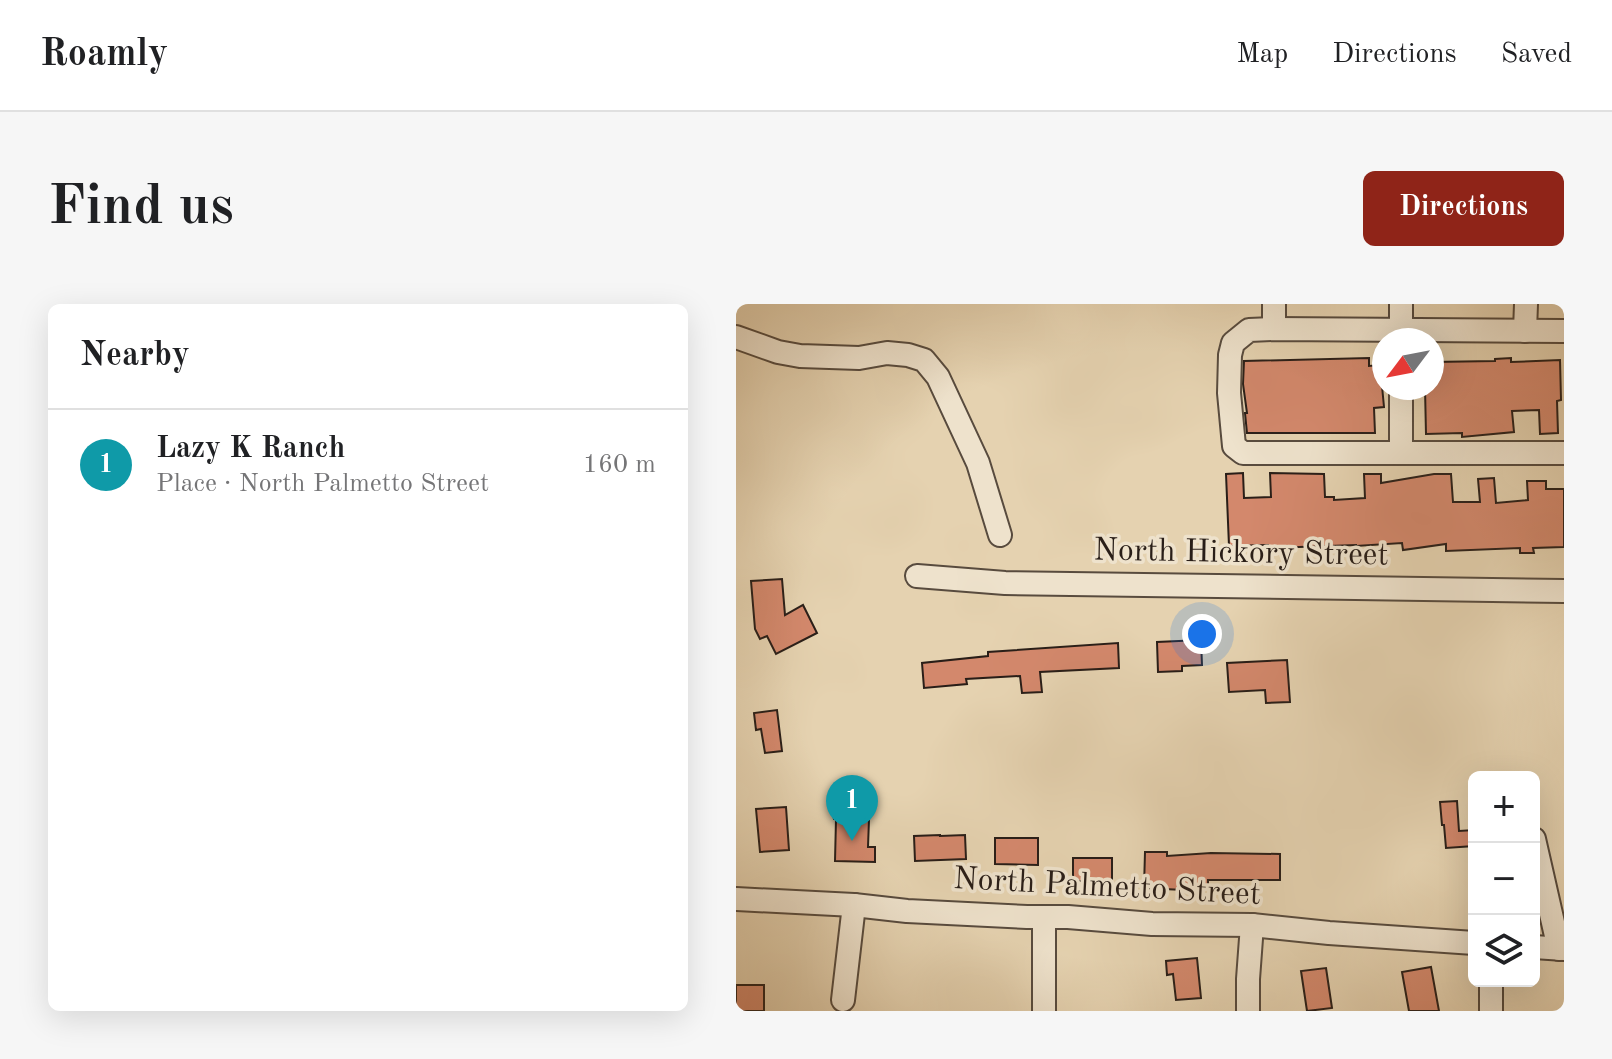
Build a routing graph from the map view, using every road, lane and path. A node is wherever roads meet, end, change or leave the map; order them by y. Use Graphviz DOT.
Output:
graph roads {
  1 [pos="1274,304"];
  2 [pos="1401,304"];
  3 [pos="1526,304"];
  4 [pos="1401,328"];
  5 [pos="1274,329"];
  6 [pos="1525,331"];
  7 [pos="1564,331"];
  8 [pos="1372,334"];
  9 [pos="1444,334"];
  10 [pos="736,337"];
  11 [pos="1401,400"];
  12 [pos="1401,453"];
  13 [pos="1564,453"];
  14 [pos="1000,535"];
  15 [pos="917,576"];
  16 [pos="1564,591"];
  17 [pos="1535,843"];
  18 [pos="736,899"];
  19 [pos="854,905"];
  20 [pos="1044,917"];
  21 [pos="1252,925"];
  22 [pos="1468,943"];
  23 [pos="1540,947"];
  24 [pos="1562,949"];
  25 [pos="1491,987"];
  26 [pos="843,1000"];
  27 [pos="1044,1011"];
  28 [pos="1248,1011"];
  29 [pos="1491,1011"];
  1 -- 5 [label="street"];
  2 -- 4 [label="street"];
  3 -- 6 [label="street"];
  5 -- 8 [label="street"];
  5 -- 12 [label="street"];
  6 -- 7 [label="street"];
  6 -- 9 [label="street"];
  10 -- 14 [label="street"];
  11 -- 12 [label="street"];
  12 -- 13 [label="street"];
  15 -- 16 [label="street, North Hickory Street"];
  17 -- 24 [label="street"];
  18 -- 19 [label="street, North Palmetto Street"];
  19 -- 20 [label="street, North Palmetto Street"];
  19 -- 26 [label="street"];
  20 -- 21 [label="street, North Palmetto Street"];
  20 -- 27 [label="street"];
  21 -- 22 [label="street, North Palmetto Street"];
  21 -- 28 [label="street"];
  23 -- 24 [label="street"];
  25 -- 29 [label="street"];
}
